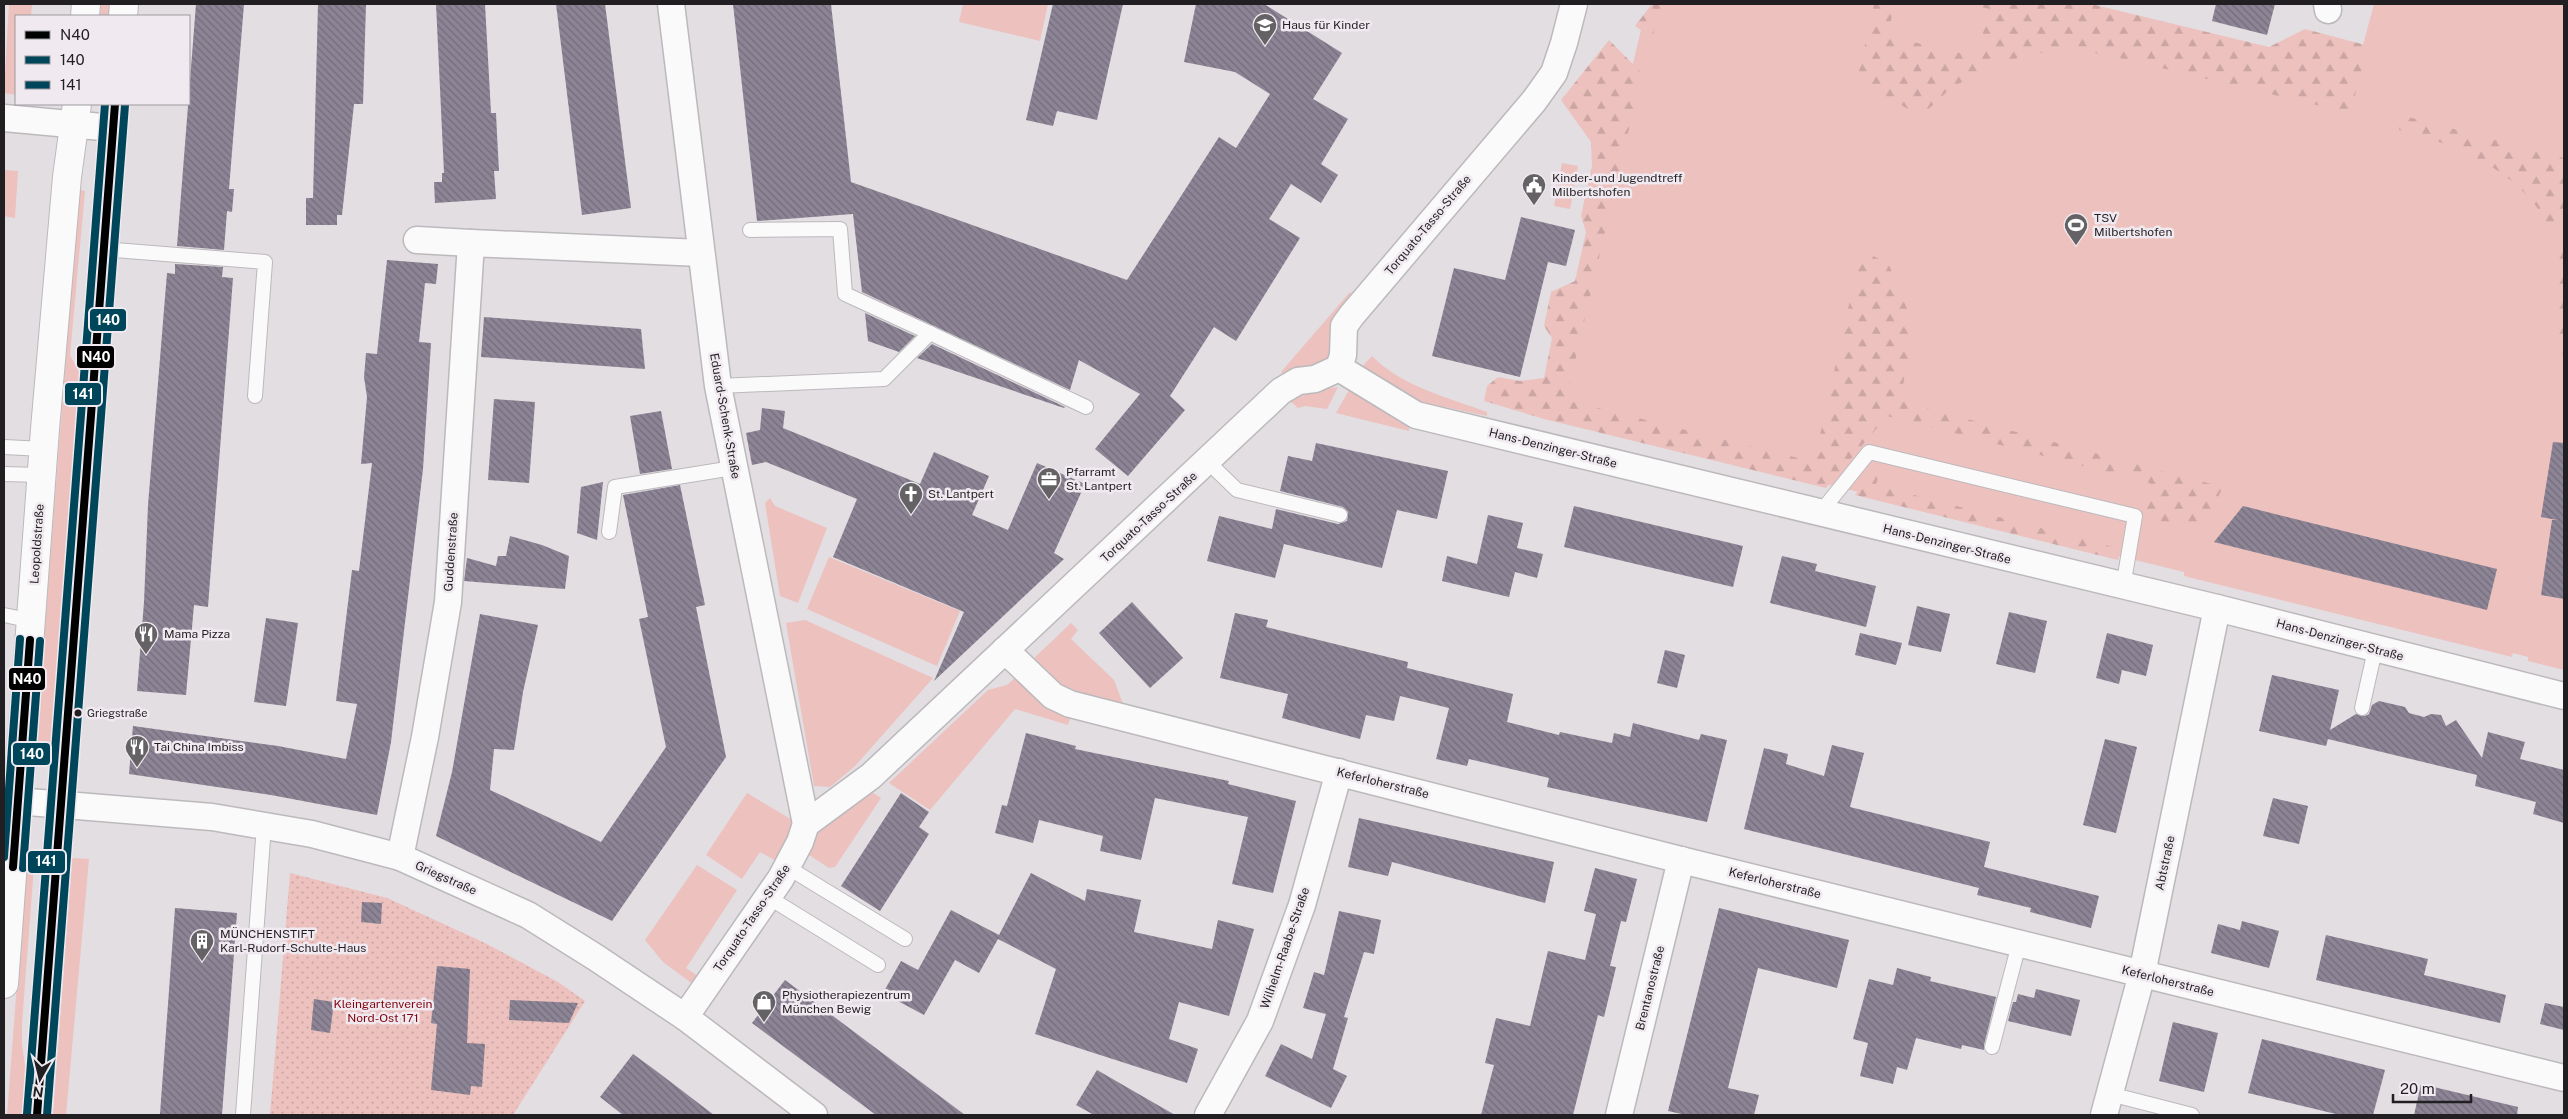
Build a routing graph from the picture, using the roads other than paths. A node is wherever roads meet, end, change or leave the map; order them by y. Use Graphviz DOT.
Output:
graph roads {
  1 [pos="671,4"];
  2 [pos="1574,4"];
  3 [pos="75,114"];
  4 [pos="114,116"];
  5 [pos="4,118"];
  6 [pos="750,230"];
  7 [pos="417,240"];
  8 [pos="471,242"];
  9 [pos="102,250"];
  10 [pos="701,253"];
  11 [pos="930,333"];
  12 [pos="1339,368"];
  13 [pos="718,386"];
  14 [pos="255,396"];
  15 [pos="1086,407"];
  16 [pos="4,447"];
  17 [pos="43,462"];
  18 [pos="1208,462"];
  19 [pos="733,468"];
  20 [pos="4,474"];
  21 [pos="1820,513"];
  22 [pos="1340,515"];
  23 [pos="609,532"];
  24 [pos="2123,586"];
  25 [pos="2217,608"];
  26 [pos="4,615"];
  27 [pos="32,621"];
  28 [pos="1005,650"];
  29 [pos="2375,650"];
  30 [pos="2564,696"];
  31 [pos="2362,708"];
  32 [pos="1338,772"];
  33 [pos="10,800"];
  34 [pos="62,804"];
  35 [pos="806,824"];
  36 [pos="264,825"];
  37 [pos="400,857"];
  38 [pos="1681,860"];
  39 [pos="787,867"];
  40 [pos="768,897"];
  41 [pos="905,939"];
  42 [pos="2019,944"];
  43 [pos="878,965"];
  44 [pos="2142,974"];
  45 [pos="4,984"];
  46 [pos="685,1017"];
  47 [pos="1992,1047"];
  48 [pos="2564,1078"];
  49 [pos="2107,1105"];
  50 [pos="37,1115"];
  51 [pos="243,1115"];
  52 [pos="814,1115"];
  53 [pos="1208,1115"];
  54 [pos="1620,1115"];
  55 [pos="2192,1115"];
  1 -- 10 [label="street, Eduard-Schenk-Straße"];
  2 -- 12 [label="street, Torquato-Tasso-Straße"];
  3 -- 4 [label="street"];
  3 -- 5 [label="street"];
  3 -- 17 [label="main road, Leopoldstraße"];
  4 -- 9 [label="main road"];
  6 -- 11 [label="lane"];
  7 -- 8 [label="street"];
  8 -- 10 [label="street"];
  8 -- 37 [label="street, Guddenstraße"];
  9 -- 14 [label="lane"];
  9 -- 34 [label="main road"];
  10 -- 13 [label="street, Eduard-Schenk-Straße"];
  11 -- 13 [label="lane"];
  11 -- 15 [label="lane"];
  12 -- 18 [label="street, Torquato-Tasso-Straße"];
  12 -- 21 [label="street, Hans-Denzinger-Straße"];
  13 -- 19 [label="street, Eduard-Schenk-Straße"];
  16 -- 17 [label="lane"];
  17 -- 20 [label="lane"];
  17 -- 27 [label="main road, Leopoldstraße"];
  18 -- 22 [label="lane"];
  18 -- 28 [label="street, Torquato-Tasso-Straße"];
  19 -- 23 [label="lane"];
  19 -- 35 [label="street, Eduard-Schenk-Straße"];
  21 -- 24 [label="street, Hans-Denzinger-Straße"];
  21 -- 24 [label="lane"];
  24 -- 25 [label="street, Hans-Denzinger-Straße"];
  25 -- 29 [label="street, Hans-Denzinger-Straße"];
  25 -- 44 [label="street, Abtstraße"];
  26 -- 27 [label="lane"];
  27 -- 33 [label="main road, Leopoldstraße"];
  28 -- 32 [label="street, Keferloherstraße"];
  28 -- 35 [label="street, Torquato-Tasso-Straße"];
  29 -- 30 [label="street, Hans-Denzinger-Straße"];
  29 -- 31 [label="lane"];
  32 -- 38 [label="street, Keferloherstraße"];
  32 -- 53 [label="street, Wilhelm-Raabe-Straße"];
  33 -- 34 [label="street, Griegstraße"];
  33 -- 45 [label="main road, Leopoldstraße"];
  34 -- 36 [label="street, Griegstraße"];
  34 -- 50 [label="main road"];
  35 -- 39 [label="street, Torquato-Tasso-Straße"];
  36 -- 37 [label="street, Griegstraße"];
  36 -- 51 [label="lane"];
  37 -- 46 [label="street, Griegstraße"];
  38 -- 42 [label="street, Keferloherstraße"];
  38 -- 54 [label="street, Brentanostraße"];
  39 -- 40 [label="street, Torquato-Tasso-Straße"];
  39 -- 41 [label="lane"];
  40 -- 43 [label="lane"];
  40 -- 46 [label="street, Torquato-Tasso-Straße"];
  42 -- 44 [label="street, Keferloherstraße"];
  42 -- 47 [label="lane"];
  44 -- 48 [label="street, Keferloherstraße"];
  44 -- 49 [label="street, Abtstraße"];
  46 -- 52 [label="street, Griegstraße"];
  49 -- 55 [label="lane"];
}
